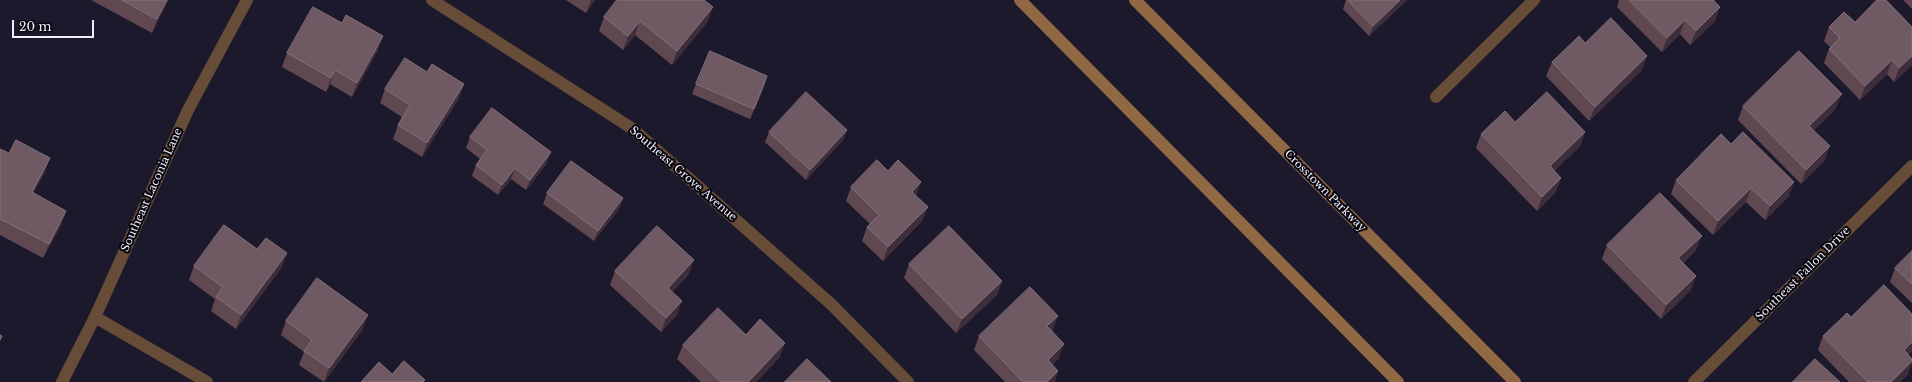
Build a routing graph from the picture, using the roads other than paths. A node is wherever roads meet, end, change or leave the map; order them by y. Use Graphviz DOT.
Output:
graph roads {
  1 [pos="247,0"];
  2 [pos="432,0"];
  3 [pos="1020,0"];
  4 [pos="1135,0"];
  5 [pos="1534,0"];
  6 [pos="1436,97"];
  7 [pos="1912,166"];
  8 [pos="95,317"];
  9 [pos="62,382"];
  10 [pos="207,382"];
  11 [pos="908,382"];
  12 [pos="1398,382"];
  13 [pos="1515,382"];
  14 [pos="1694,382"];
  1 -- 8 [label="street, Southeast Laconia Lane"];
  2 -- 11 [label="street, Southeast Grove Avenue"];
  3 -- 12 [label="main road"];
  4 -- 13 [label="main road, Crosstown Parkway"];
  5 -- 6 [label="street"];
  7 -- 14 [label="street, Southeast Fallon Drive"];
  8 -- 9 [label="street, Southeast Laconia Lane"];
  8 -- 10 [label="street"];
}
